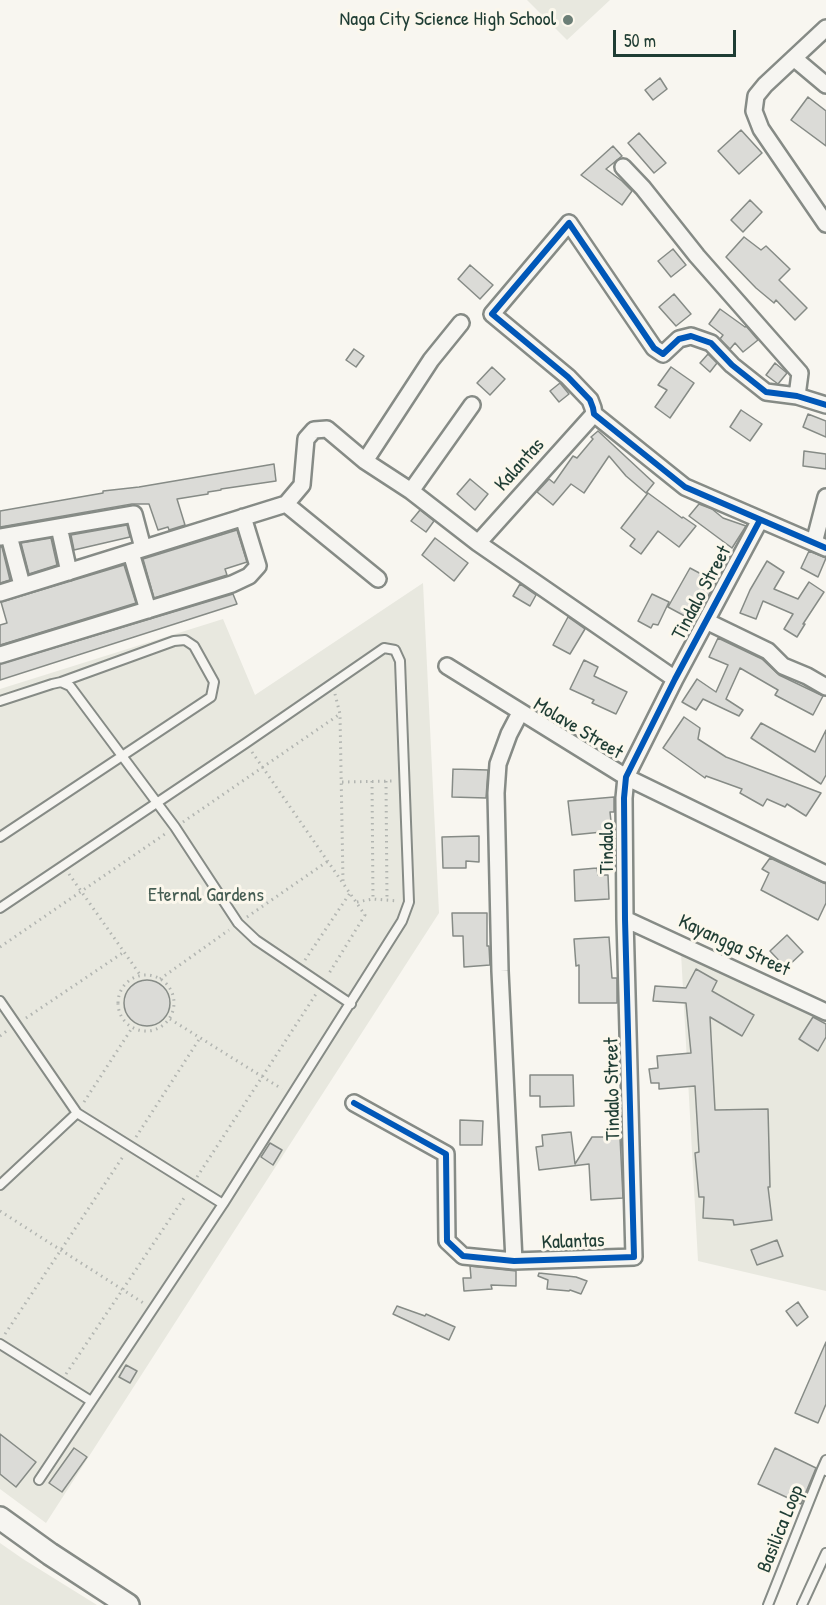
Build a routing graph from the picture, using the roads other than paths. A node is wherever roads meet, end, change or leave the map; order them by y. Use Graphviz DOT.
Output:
graph roads {
  1 [pos="826,28"];
  2 [pos="795,59"];
  3 [pos="826,85"];
  4 [pos="623,167"];
  5 [pos="826,224"];
  6 [pos="461,323"];
  7 [pos="797,396"];
  8 [pos="472,405"];
  9 [pos="826,405"];
  10 [pos="594,414"];
  11 [pos="365,461"];
  12 [pos="411,491"];
  13 [pos="826,497"];
  14 [pos="286,504"];
  15 [pos="243,517"];
  16 [pos="760,520"];
  17 [pos="59,527"];
  18 [pos="4,536"];
  19 [pos="478,543"];
  20 [pos="820,546"];
  21 [pos="137,550"];
  22 [pos="69,572"];
  23 [pos="378,579"];
  24 [pos="22,585"];
  25 [pos="0,593"];
  26 [pos="148,610"];
  27 [pos="706,621"];
  28 [pos="0,655"];
  29 [pos="447,666"];
  30 [pos="675,679"];
  31 [pos="61,682"];
  32 [pos="826,687"];
  33 [pos="0,701"];
  34 [pos="520,713"];
  35 [pos="122,755"];
  36 [pos="626,777"];
  37 [pos="157,802"];
  38 [pos="0,837"];
  39 [pos="826,874"];
  40 [pos="0,908"];
  41 [pos="625,919"];
  42 [pos="0,1001"];
  43 [pos="351,1004"];
  44 [pos="826,1012"];
  45 [pos="354,1103"];
  46 [pos="77,1113"];
  47 [pos="0,1185"];
  48 [pos="223,1204"];
  49 [pos="634,1257"];
  50 [pos="514,1260"];
  51 [pos="0,1343"];
  52 [pos="91,1401"];
  53 [pos="826,1460"];
  54 [pos="824,1470"];
  55 [pos="39,1480"];
  56 [pos="0,1518"];
  57 [pos="826,1553"];
  58 [pos="128,1605"];
  59 [pos="768,1605"];
  60 [pos="802,1605"];
  1 -- 2 [label="street"];
  2 -- 3 [label="street"];
  2 -- 5 [label="street"];
  4 -- 7 [label="street"];
  6 -- 11 [label="street"];
  7 -- 9 [label="street"];
  7 -- 10 [label="street"];
  8 -- 12 [label="street"];
  10 -- 16 [label="street"];
  10 -- 19 [label="street, Kalantas"];
  11 -- 12 [label="street"];
  11 -- 14 [label="street"];
  12 -- 19 [label="street"];
  13 -- 20 [label="street"];
  14 -- 15 [label="street"];
  14 -- 23 [label="street"];
  15 -- 21 [label="street"];
  15 -- 26 [label="street"];
  16 -- 20 [label="street"];
  16 -- 27 [label="street, Tindalo Street"];
  17 -- 18 [label="street"];
  17 -- 21 [label="street"];
  17 -- 22 [label="street"];
  18 -- 24 [label="street"];
  19 -- 30 [label="street"];
  21 -- 22 [label="street"];
  21 -- 26 [label="street"];
  22 -- 24 [label="street"];
  24 -- 25 [label="street"];
  26 -- 28 [label="street"];
  27 -- 30 [label="street, Tindalo Street"];
  27 -- 32 [label="street"];
  29 -- 34 [label="street, Molave Street"];
  30 -- 36 [label="street, Tindalo Street"];
  31 -- 33 [label="lane"];
  31 -- 35 [label="lane"];
  31 -- 35 [label="lane"];
  34 -- 36 [label="street, Molave Street"];
  34 -- 50 [label="street, Kalantas"];
  35 -- 37 [label="lane"];
  35 -- 38 [label="lane"];
  36 -- 39 [label="street, Molave Street"];
  36 -- 41 [label="street, Tindalo"];
  37 -- 40 [label="lane"];
  37 -- 43 [label="lane"];
  37 -- 43 [label="lane"];
  41 -- 44 [label="street, Kayangga Street"];
  41 -- 49 [label="street, Tindalo Street"];
  42 -- 46 [label="lane"];
  43 -- 48 [label="lane"];
  45 -- 50 [label="street"];
  46 -- 47 [label="lane"];
  46 -- 48 [label="lane"];
  48 -- 52 [label="lane"];
  49 -- 50 [label="street, Kalantas"];
  51 -- 52 [label="lane"];
  52 -- 55 [label="lane"];
  53 -- 54 [label="lane, Basilica Loop"];
  54 -- 59 [label="lane, Basilica Loop"];
  56 -- 58 [label="main road"];
  57 -- 60 [label="lane"];
}
